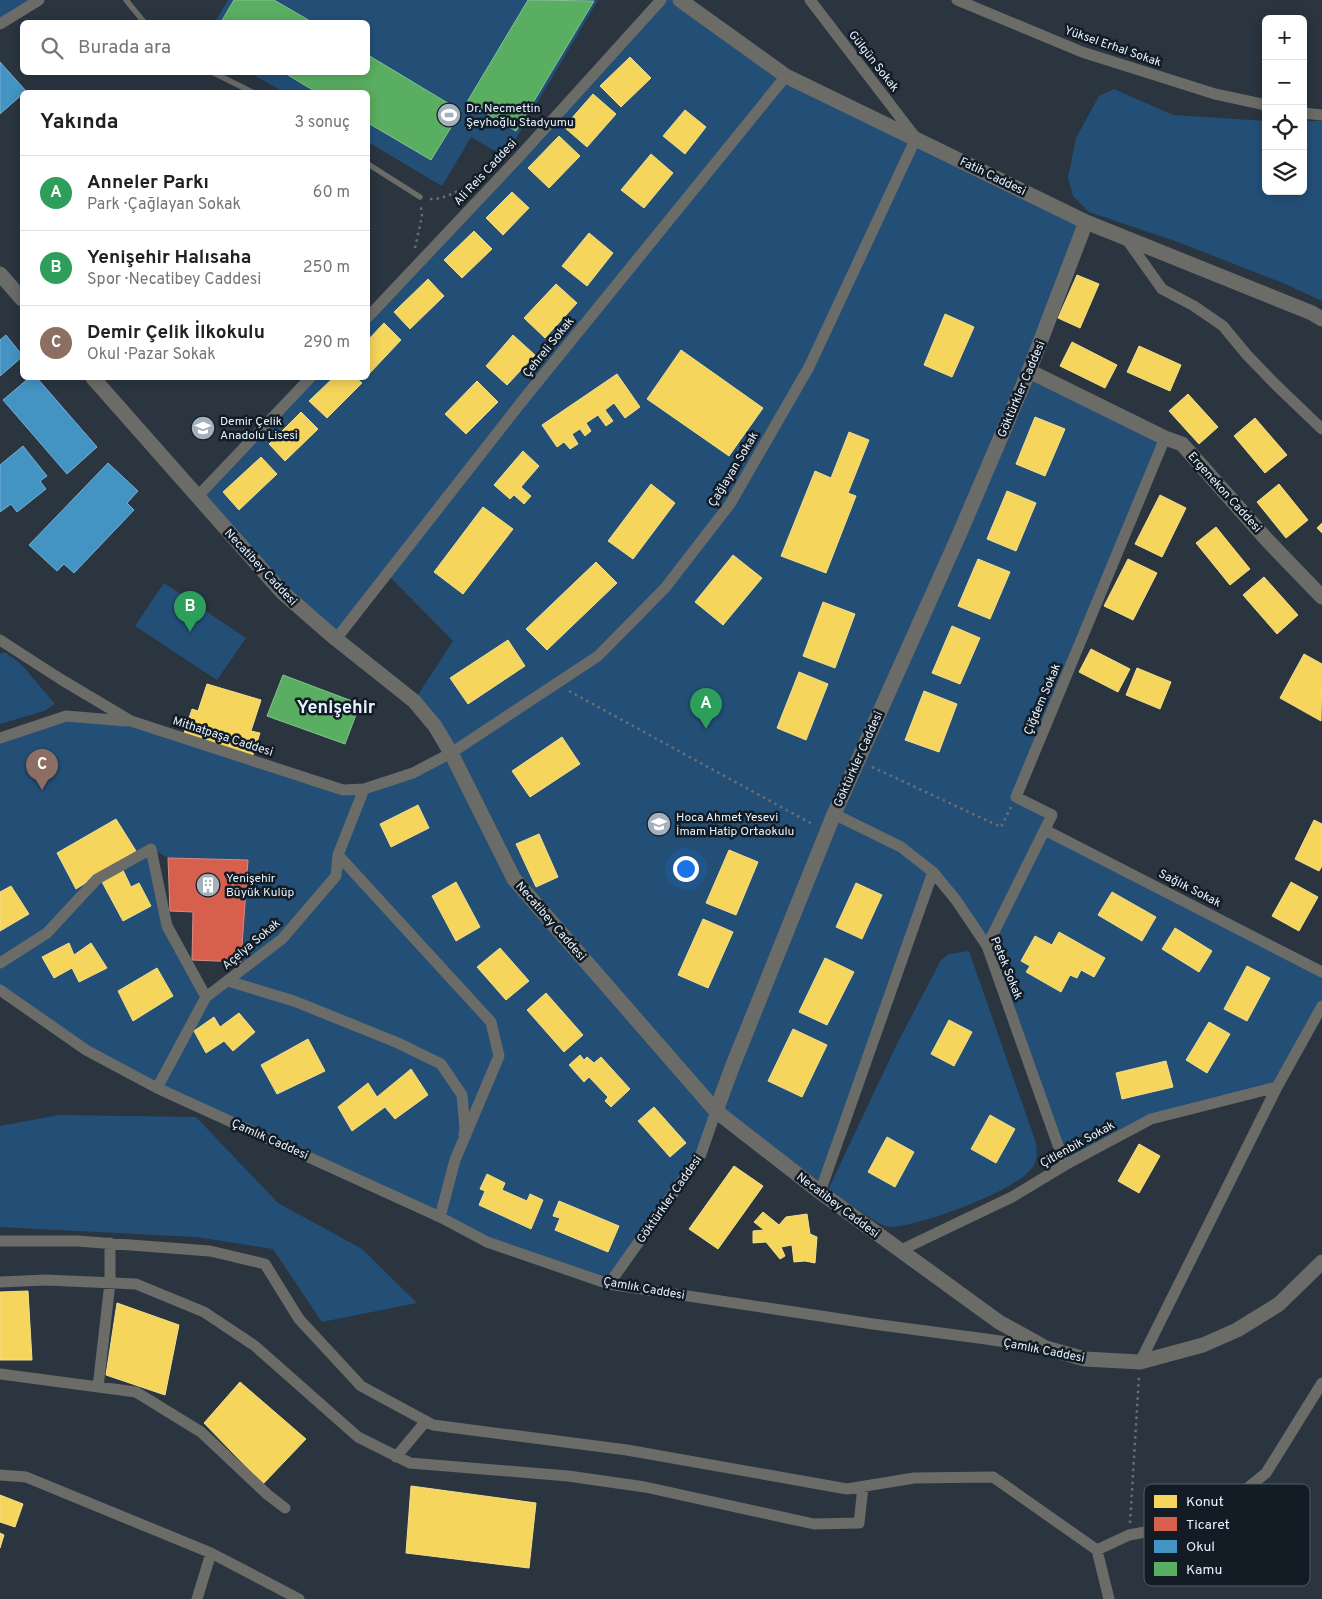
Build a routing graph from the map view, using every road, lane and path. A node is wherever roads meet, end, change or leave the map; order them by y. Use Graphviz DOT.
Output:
graph roads {
  1 [pos="39,0"];
  2 [pos="126,0"];
  3 [pos="661,0"];
  4 [pos="680,0"];
  5 [pos="810,0"];
  6 [pos="957,0"];
  7 [pos="142,20"];
  8 [pos="0,24"];
  9 [pos="218,75"];
  10 [pos="786,76"];
  11 [pos="248,90"];
  12 [pos="1262,104"];
  13 [pos="1307,113"];
  14 [pos="1322,115"];
  15 [pos="916,138"];
  16 [pos="370,165"];
  17 [pos="486,191"];
  18 [pos="420,197"];
  19 [pos="1086,222"];
  20 [pos="1125,237"];
  21 [pos="414,267"];
  22 [pos="0,274"];
  23 [pos="20,297"];
  24 [pos="370,315"];
  25 [pos="1322,319"];
  26 [pos="1030,371"];
  27 [pos="95,380"];
  28 [pos="308,380"];
  29 [pos="1322,429"];
  30 [pos="1165,438"];
  31 [pos="198,497"];
  32 [pos="1322,597"];
  33 [pos="336,639"];
  34 [pos="0,640"];
  35 [pos="555,684"];
  36 [pos="131,721"];
  37 [pos="0,738"];
  38 [pos="451,752"];
  39 [pos="858,760"];
  40 [pos="364,789"];
  41 [pos="1016,797"];
  42 [pos="834,814"];
  43 [pos="1045,830"];
  44 [pos="827,831"];
  45 [pos="338,855"];
  46 [pos="933,872"];
  47 [pos="987,946"];
  48 [pos="0,963"];
  49 [pos="1322,972"];
  50 [pos="228,980"];
  51 [pos="0,990"];
  52 [pos="206,998"];
  53 [pos="1322,1006"];
  54 [pos="1277,1087"];
  55 [pos="157,1088"];
  56 [pos="716,1111"];
  57 [pos="455,1160"];
  58 [pos="1065,1165"];
  59 [pos="820,1192"];
  60 [pos="440,1217"];
  61 [pos="0,1241"];
  62 [pos="110,1243"];
  63 [pos="899,1251"];
  64 [pos="1322,1262"];
  65 [pos="0,1282"];
  66 [pos="110,1283"];
  67 [pos="609,1284"];
  68 [pos="1046,1348"];
  69 [pos="1140,1362"];
  70 [pos="0,1374"];
  71 [pos="1322,1383"];
  72 [pos="98,1387"];
  73 [pos="426,1421"];
  74 [pos="396,1457"];
  75 [pos="0,1475"];
  76 [pos="1253,1484"];
  77 [pos="863,1486"];
  78 [pos="284,1508"];
  79 [pos="1144,1533"];
  80 [pos="1129,1536"];
  81 [pos="1097,1550"];
  82 [pos="211,1553"];
  83 [pos="197,1599"];
  84 [pos="299,1599"];
  85 [pos="1109,1599"];
  1 -- 8 [label="street"];
  2 -- 7 [label="lane"];
  3 -- 17 [label="street, Ali Reis Caddesi"];
  4 -- 10 [label="street, Fatih Caddesi"];
  5 -- 15 [label="street, Gülgün Sokak"];
  6 -- 12 [label="street, Yüksel Erhal Sokak"];
  9 -- 11 [label="lane"];
  10 -- 15 [label="street, Fatih Caddesi"];
  10 -- 33 [label="street, Çehreli Sokak"];
  13 -- 14 [label="street"];
  15 -- 19 [label="street, Fatih Caddesi"];
  15 -- 35 [label="street, Çağlayan Sokak"];
  16 -- 18 [label="lane"];
  17 -- 18 [label="path"];
  17 -- 21 [label="street, Ali Reis Caddesi"];
  18 -- 21 [label="path"];
  19 -- 20 [label="street, Fatih Caddesi"];
  19 -- 26 [label="street, Göktürkler Caddesi"];
  20 -- 25 [label="street, Fatih Caddesi"];
  20 -- 29 [label="street"];
  21 -- 24 [label="street, Ali Reis Caddesi"];
  22 -- 23 [label="street"];
  26 -- 30 [label="street, Ergenekon Caddesi"];
  26 -- 39 [label="street, Göktürkler Caddesi"];
  27 -- 31 [label="street, Necatibey Caddesi"];
  28 -- 31 [label="street"];
  30 -- 32 [label="street, Ergenekon Caddesi"];
  30 -- 41 [label="street, Çiğdem Sokak"];
  31 -- 33 [label="street, Necatibey Caddesi"];
  33 -- 38 [label="street, Necatibey Caddesi"];
  34 -- 36 [label="street, Mithatpaşa Caddesi"];
  35 -- 38 [label="street, Çağlayan Sokak"];
  35 -- 44 [label="path"];
  36 -- 37 [label="street"];
  36 -- 40 [label="street, Mithatpaşa Caddesi"];
  38 -- 40 [label="street, Mithatpaşa Caddesi"];
  38 -- 56 [label="street, Necatibey Caddesi"];
  39 -- 41 [label="path"];
  39 -- 42 [label="street, Göktürkler Caddesi"];
  40 -- 45 [label="street, Açelya Sokak"];
  41 -- 43 [label="street"];
  42 -- 44 [label="street, Göktürkler Caddesi"];
  42 -- 46 [label="street, Petek Sokak"];
  43 -- 47 [label="street"];
  43 -- 49 [label="street, Sağlık Sokak"];
  44 -- 56 [label="street, Göktürkler Caddesi"];
  45 -- 50 [label="street, Açelya Sokak"];
  45 -- 57 [label="street"];
  46 -- 47 [label="street, Petek Sokak"];
  46 -- 59 [label="street"];
  47 -- 58 [label="street, Petek Sokak"];
  48 -- 52 [label="street"];
  50 -- 52 [label="street, Açelya Sokak"];
  50 -- 57 [label="street"];
  51 -- 55 [label="street, Çamlık Caddesi"];
  52 -- 55 [label="street, Açelya Sokak"];
  53 -- 54 [label="street"];
  54 -- 58 [label="street, Çitlenbik Sokak"];
  54 -- 69 [label="street"];
  55 -- 60 [label="street, Çamlık Caddesi"];
  56 -- 59 [label="street, Necatibey Caddesi"];
  56 -- 67 [label="street, Göktürkler Caddesi"];
  57 -- 60 [label="street"];
  58 -- 63 [label="street, Çitlenbik Sokak"];
  59 -- 63 [label="street, Necatibey Caddesi"];
  60 -- 67 [label="street, Çamlık Caddesi"];
  61 -- 62 [label="street"];
  62 -- 66 [label="street"];
  62 -- 73 [label="street"];
  63 -- 68 [label="street, Necatibey Caddesi"];
  64 -- 69 [label="street, Çamlık Caddesi"];
  65 -- 66 [label="street"];
  66 -- 72 [label="street"];
  66 -- 74 [label="street"];
  67 -- 68 [label="street, Çamlık Caddesi"];
  68 -- 69 [label="street, Çamlık Caddesi"];
  69 -- 80 [label="path"];
  70 -- 72 [label="street"];
  71 -- 76 [label="street"];
  72 -- 78 [label="street"];
  73 -- 74 [label="street"];
  73 -- 77 [label="street"];
  74 -- 77 [label="street"];
  75 -- 82 [label="street"];
  77 -- 81 [label="street"];
  79 -- 80 [label="street"];
  80 -- 81 [label="street"];
  81 -- 85 [label="street"];
  82 -- 83 [label="street"];
  82 -- 84 [label="street"];
}
